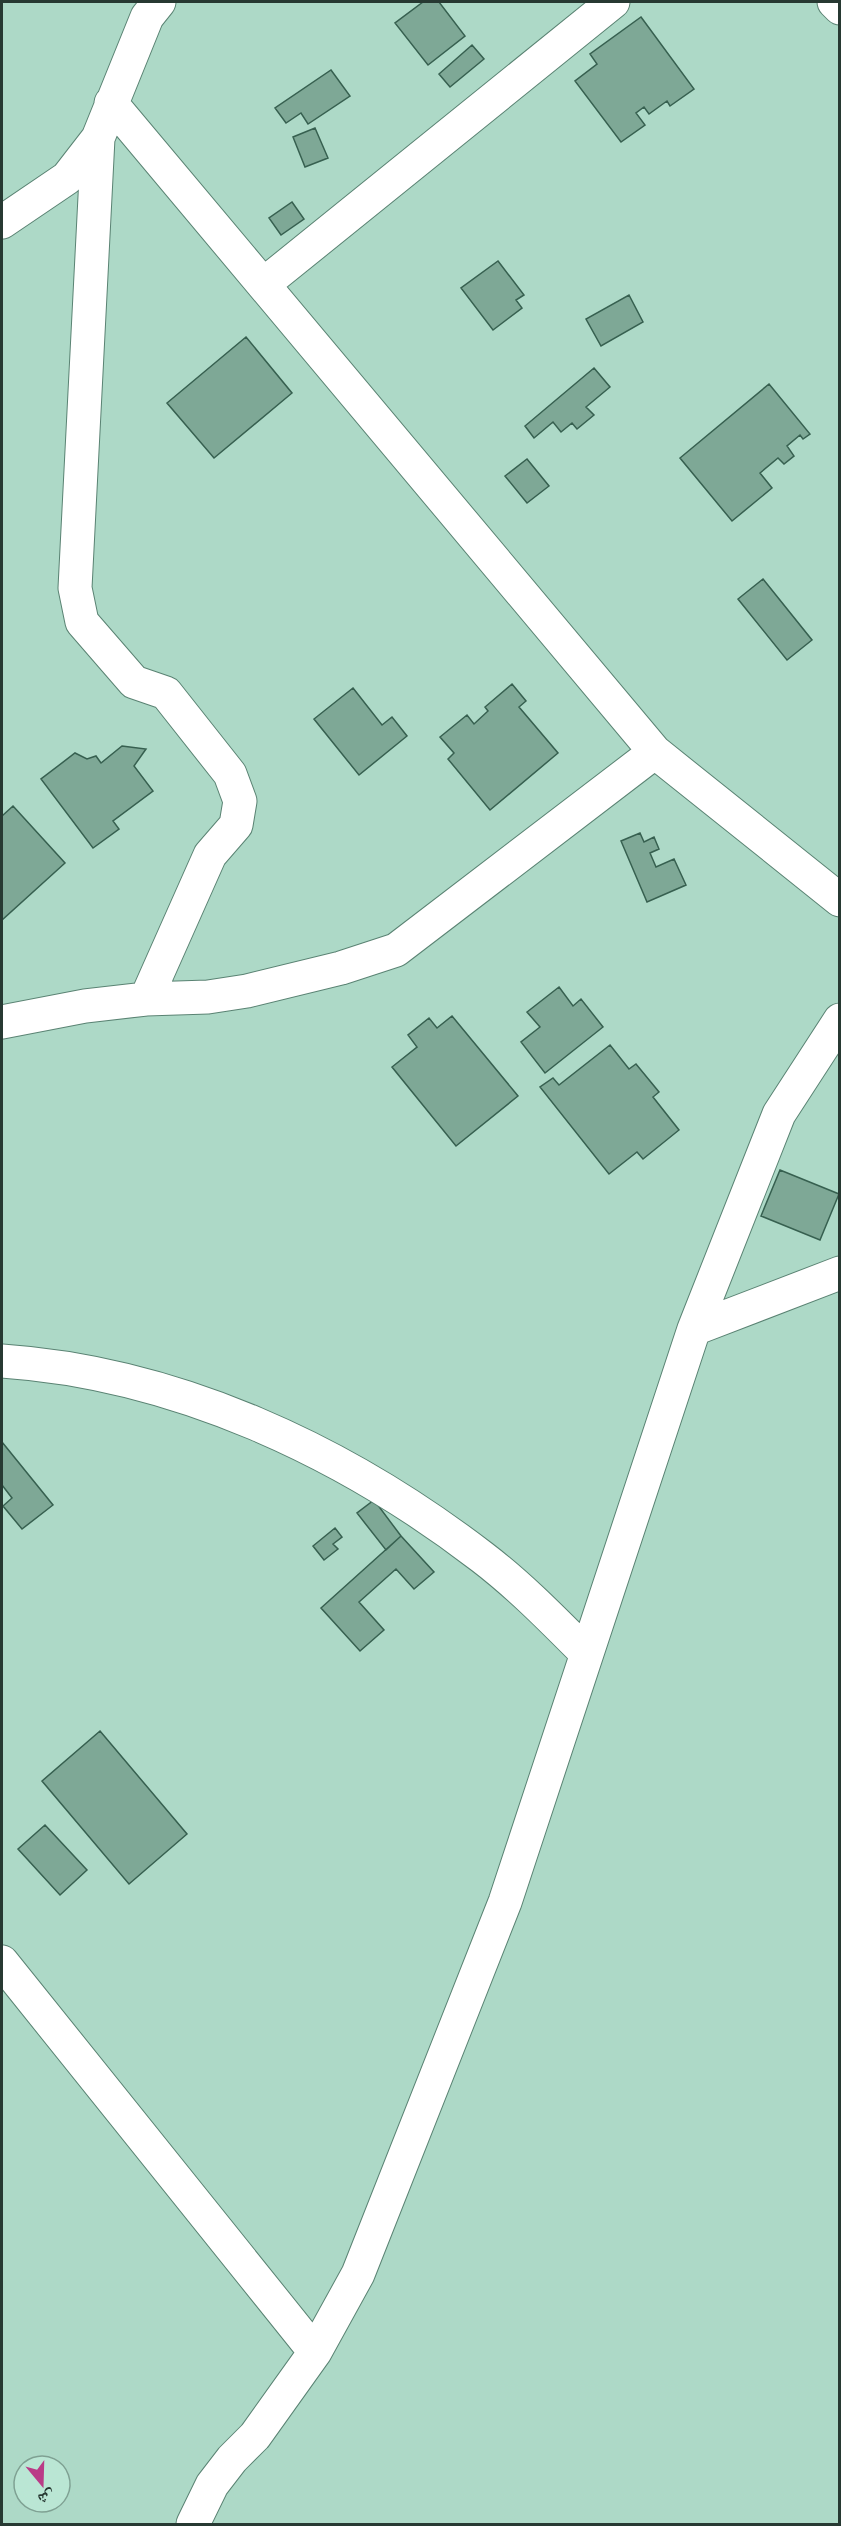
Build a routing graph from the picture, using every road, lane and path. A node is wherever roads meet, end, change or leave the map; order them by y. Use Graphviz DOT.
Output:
graph roads {
  1 [pos="159,2"];
  2 [pos="613,2"];
  3 [pos="834,2"];
  4 [pos="840,8"];
  5 [pos="111,103"];
  6 [pos="98,138"];
  7 [pos="2,222"];
  8 [pos="264,284"];
  9 [pos="655,752"];
  10 [pos="840,900"];
  11 [pos="146,999"];
  12 [pos="840,1020"];
  13 [pos="2,1022"];
  14 [pos="840,1273"];
  15 [pos="694,1329"];
  16 [pos="2,1360"];
  17 [pos="586,1653"];
  18 [pos="2,1962"];
  19 [pos="315,2352"];
  20 [pos="193,2524"];
  1 -- 5 [label="street"];
  2 -- 8 [label="street"];
  3 -- 4 [label="street"];
  5 -- 6 [label="street"];
  5 -- 8 [label="street"];
  6 -- 7 [label="street"];
  6 -- 11 [label="street"];
  8 -- 9 [label="street"];
  9 -- 10 [label="street"];
  9 -- 11 [label="street"];
  11 -- 13 [label="street"];
  12 -- 15 [label="street"];
  14 -- 15 [label="street"];
  15 -- 17 [label="street"];
  16 -- 17 [label="street"];
  17 -- 19 [label="street"];
  18 -- 19 [label="street"];
  19 -- 20 [label="street"];
}
